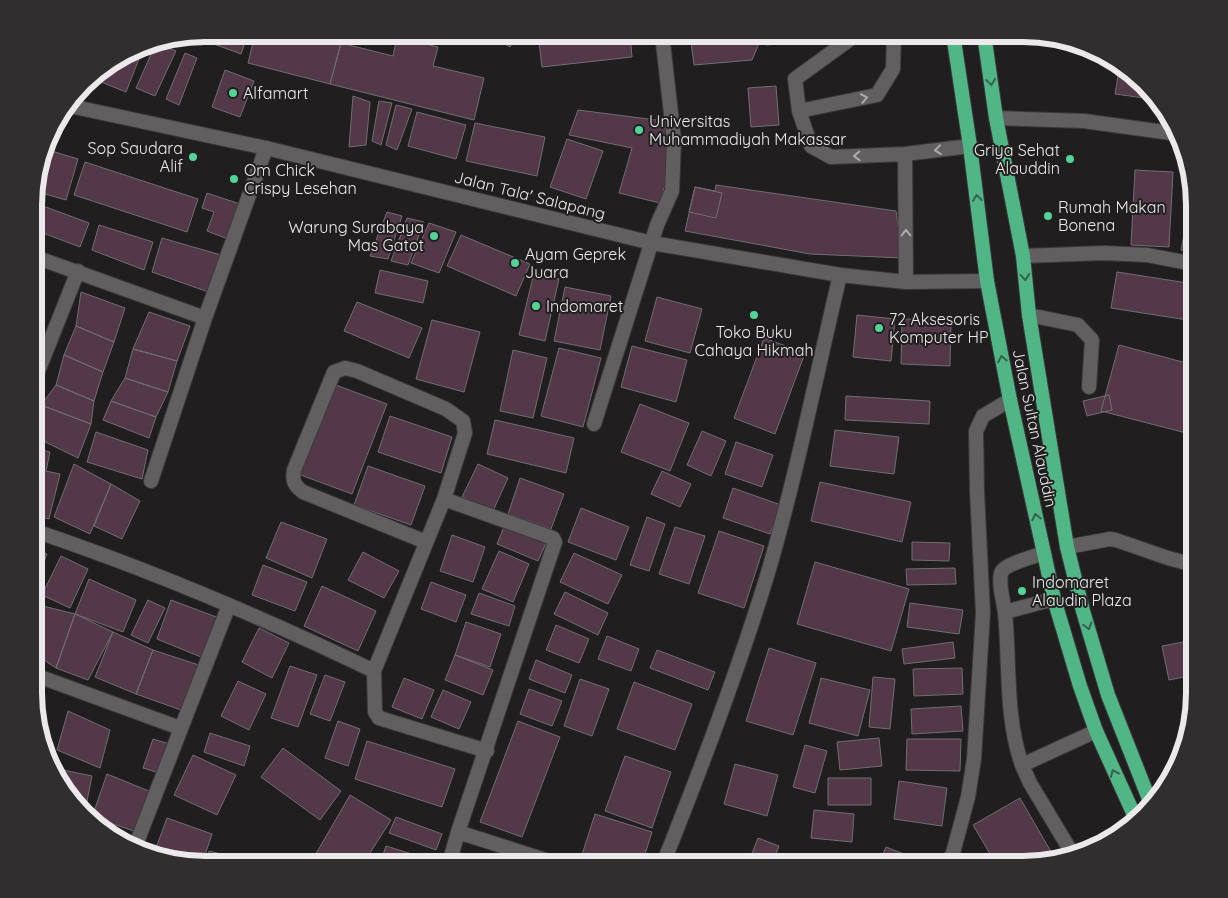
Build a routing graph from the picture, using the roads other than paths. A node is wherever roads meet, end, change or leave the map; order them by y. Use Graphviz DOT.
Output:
graph roads {
  1 [pos="663,43"];
  2 [pos="845,43"];
  3 [pos="894,43"];
  4 [pos="954,43"];
  5 [pos="985,43"];
  6 [pos="76,107"];
  7 [pos="799,111"];
  8 [pos="996,118"];
  9 [pos="1169,133"];
  10 [pos="970,146"];
  11 [pos="266,148"];
  12 [pos="906,154"];
  13 [pos="652,243"];
  14 [pos="1023,256"];
  15 [pos="42,259"];
  16 [pos="1185,262"];
  17 [pos="78,271"];
  18 [pos="840,275"];
  19 [pos="987,281"];
  20 [pos="906,282"];
  21 [pos="1029,315"];
  22 [pos="204,318"];
  23 [pos="42,361"];
  24 [pos="1088,387"];
  25 [pos="1010,400"];
  26 [pos="594,424"];
  27 [pos="151,481"];
  28 [pos="444,499"];
  29 [pos="43,534"];
  30 [pos="426,542"];
  31 [pos="1067,547"];
  32 [pos="1044,553"];
  33 [pos="1185,563"];
  34 [pos="1054,599"];
  35 [pos="229,605"];
  36 [pos="1005,612"];
  37 [pos="374,671"];
  38 [pos="43,678"];
  39 [pos="180,728"];
  40 [pos="1096,730"];
  41 [pos="486,751"];
  42 [pos="1022,765"];
  43 [pos="1148,797"];
  44 [pos="1133,812"];
  45 [pos="458,832"];
  46 [pos="137,841"];
  47 [pos="1069,849"];
  48 [pos="451,855"];
  49 [pos="531,855"];
  50 [pos="666,856"];
  51 [pos="951,856"];
  1 -- 13 [label="street"];
  2 -- 7 [label="street"];
  7 -- 3 [label="street, one-way"];
  4 -- 10 [label="highway, Jalan Sultan Alauddin"];
  5 -- 8 [label="highway, Jalan Sultan Alauddin, one-way"];
  6 -- 11 [label="street, Jalan Tala' Salapang"];
  12 -- 7 [label="street, one-way"];
  8 -- 9 [label="street"];
  8 -- 14 [label="highway, Jalan Sultan Alauddin"];
  10 -- 12 [label="street, one-way"];
  19 -- 10 [label="highway, Jalan Sultan Alauddin, one-way"];
  11 -- 13 [label="street, Jalan Tala' Salapang"];
  11 -- 22 [label="street"];
  20 -- 12 [label="street, one-way"];
  13 -- 18 [label="street, Jalan Tala' Salapang"];
  13 -- 26 [label="street"];
  14 -- 16 [label="street"];
  14 -- 21 [label="highway, Jalan Sultan Alauddin, one-way"];
  15 -- 17 [label="street"];
  17 -- 22 [label="street"];
  17 -- 23 [label="street"];
  18 -- 20 [label="street, Jalan Tala' Salapang"];
  18 -- 50 [label="street"];
  19 -- 20 [label="street, Jalan Tala' Salapang"];
  25 -- 19 [label="highway, Jalan Sultan Alauddin, one-way"];
  21 -- 24 [label="street"];
  21 -- 31 [label="highway, Jalan Sultan Alauddin"];
  22 -- 27 [label="street"];
  32 -- 25 [label="highway, Jalan Sultan Alauddin, one-way"];
  25 -- 51 [label="street"];
  28 -- 30 [label="street"];
  28 -- 30 [label="street"];
  28 -- 41 [label="street"];
  29 -- 35 [label="street"];
  30 -- 37 [label="street"];
  31 -- 32 [label="highway"];
  31 -- 33 [label="street"];
  31 -- 43 [label="highway, Jalan Sultan Alauddin, one-way"];
  32 -- 34 [label="highway, Jalan Sultan Alauddin"];
  32 -- 36 [label="street"];
  34 -- 36 [label="street"];
  34 -- 40 [label="highway, Jalan Sultan Alauddin"];
  35 -- 37 [label="street"];
  35 -- 39 [label="street"];
  36 -- 42 [label="street"];
  37 -- 41 [label="street"];
  38 -- 39 [label="street"];
  39 -- 46 [label="street"];
  40 -- 42 [label="street"];
  44 -- 40 [label="highway, Jalan Sultan Alauddin, one-way"];
  41 -- 45 [label="street"];
  42 -- 47 [label="street"];
  45 -- 48 [label="street"];
  45 -- 49 [label="street"];
}
